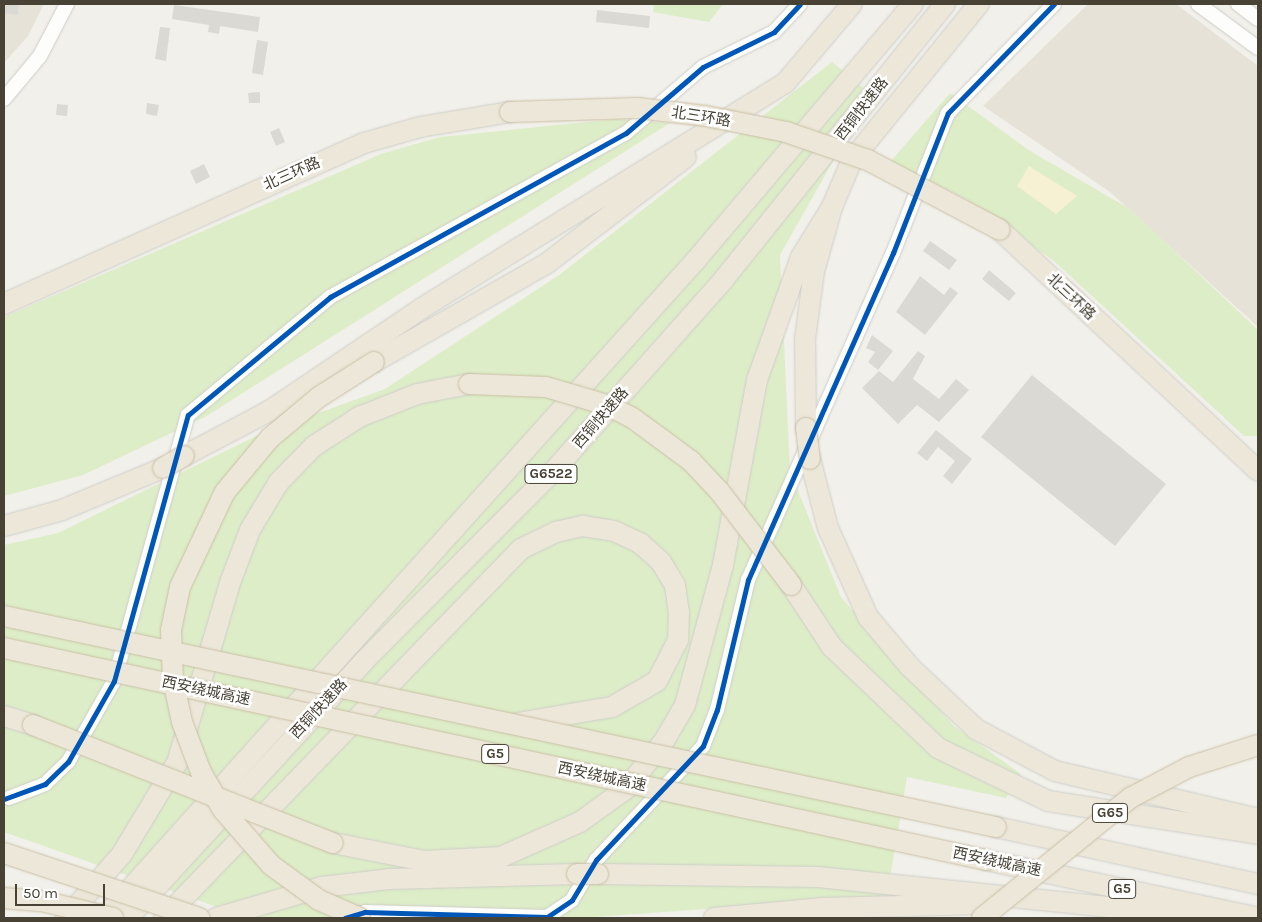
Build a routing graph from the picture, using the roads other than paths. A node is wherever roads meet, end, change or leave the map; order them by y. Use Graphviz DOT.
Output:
graph roads {
  1 [pos="67,4"];
  2 [pos="800,4"];
  3 [pos="852,4"];
  4 [pos="913,4"];
  5 [pos="945,4"];
  6 [pos="979,4"];
  7 [pos="1054,4"];
  8 [pos="1198,4"];
  9 [pos="1238,4"];
  10 [pos="1258,19"];
  11 [pos="1258,48"];
  12 [pos="786,82"];
  13 [pos="4,98"];
  14 [pos="832,206"];
  15 [pos="4,304"];
  16 [pos="1258,469"];
  17 [pos="4,526"];
  18 [pos="4,616"];
  19 [pos="4,648"];
  20 [pos="4,716"];
  21 [pos="513,724"];
  22 [pos="1258,745"];
  23 [pos="9,798"];
  24 [pos="1258,819"];
  25 [pos="1258,834"];
  26 [pos="4,853"];
  27 [pos="1258,884"];
  28 [pos="4,898"];
  29 [pos="1070,904"];
  30 [pos="66,918"];
  31 [pos="104,918"];
  32 [pos="113,918"];
  33 [pos="128,918"];
  34 [pos="164,918"];
  35 [pos="199,918"];
  36 [pos="216,918"];
  37 [pos="345,918"];
  38 [pos="360,918"];
  39 [pos="714,918"];
  40 [pos="982,918"];
  41 [pos="1213,918"];
  42 [pos="1258,918"];
  1 -- 13 [label="street"];
  2 -- 23 [label="street"];
  3 -- 12 [label="highway"];
  4 -- 31 [label="highway, 西铜快速路 / G6522"];
  5 -- 33 [label="highway, 西铜快速路 / G6522"];
  6 -- 14 [label="highway"];
  7 -- 37 [label="street"];
  8 -- 11 [label="street"];
  9 -- 10 [label="street"];
  12 -- 17 [label="highway, bridge"];
  12 -- 38 [label="highway, bridge"];
  14 -- 20 [label="highway, bridge"];
  14 -- 24 [label="highway, bridge"];
  15 -- 16 [label="highway, 北三环路, bridge"];
  18 -- 21 [label="highway, 西安绕城高速 / G5, bridge"];
  19 -- 42 [label="highway, 西安绕城高速 / G5, bridge"];
  21 -- 27 [label="highway, 西安绕城高速 / G5, bridge"];
  21 -- 34 [label="highway"];
  22 -- 40 [label="highway, G65, bridge"];
  25 -- 30 [label="highway, bridge"];
  26 -- 35 [label="highway, bridge"];
  28 -- 32 [label="highway, bridge"];
  29 -- 36 [label="highway, bridge"];
  29 -- 39 [label="highway"];
  29 -- 41 [label="highway"];
}
